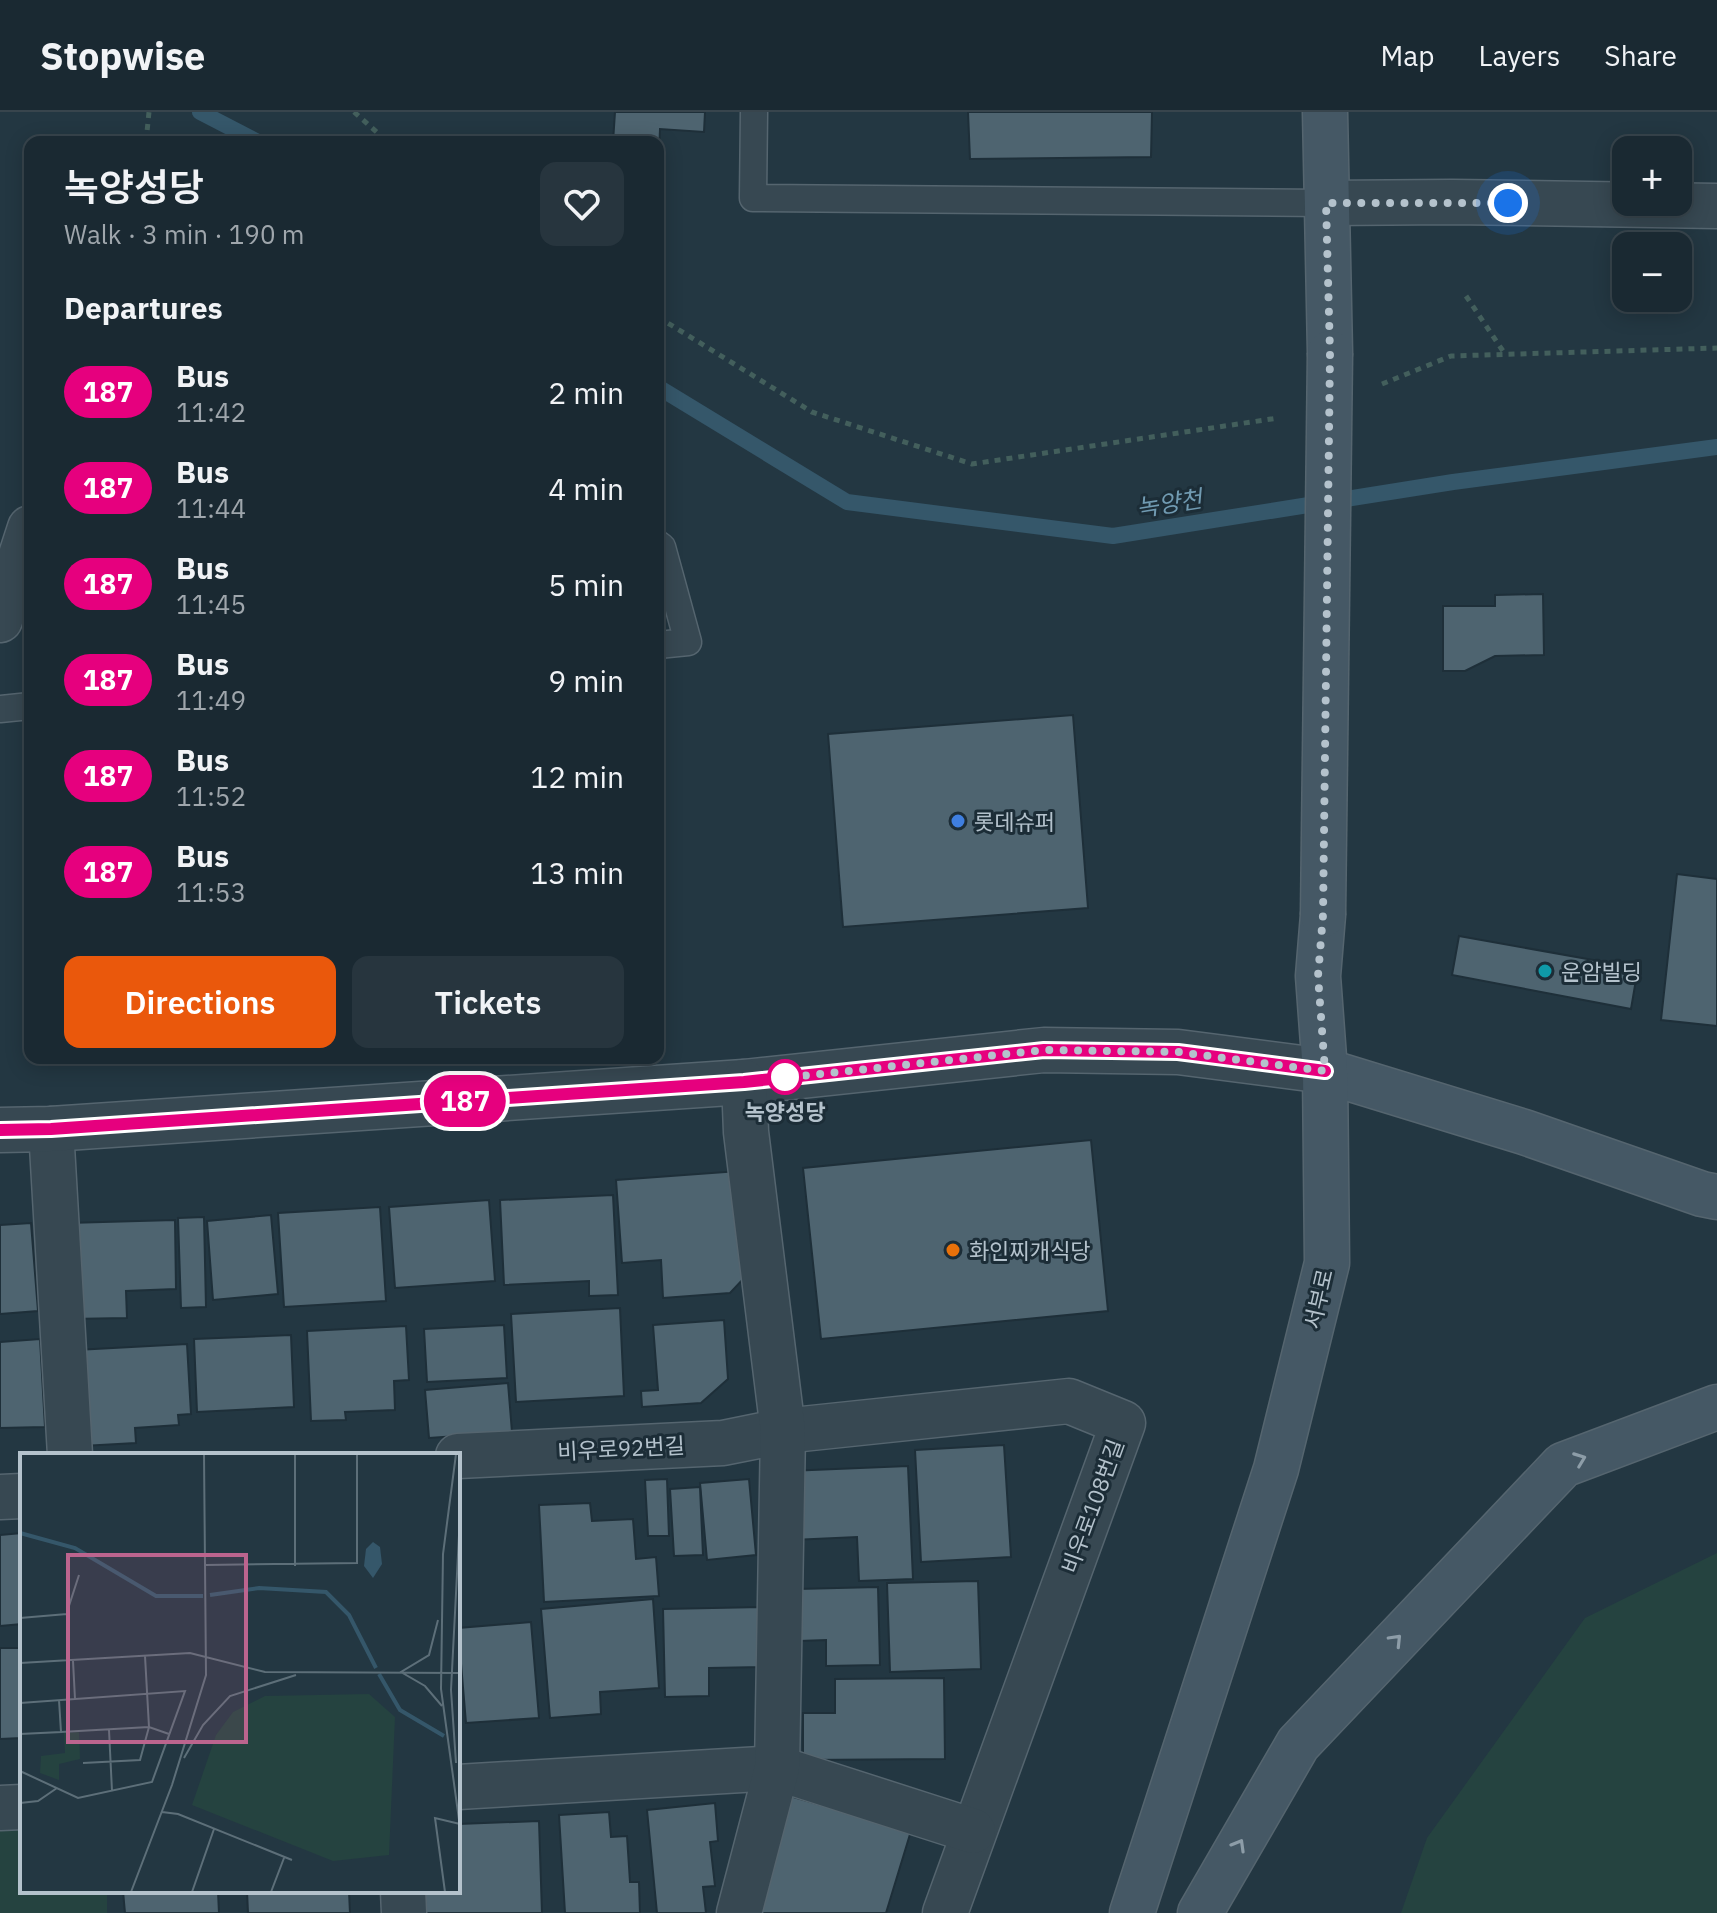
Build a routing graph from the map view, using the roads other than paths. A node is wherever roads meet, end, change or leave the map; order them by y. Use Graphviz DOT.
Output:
graph roads {
  1 [pos="754,112"];
  2 [pos="1325,112"];
  3 [pos="1326,203"];
  4 [pos="1717,206"];
  5 [pos="24,544"];
  6 [pos="664,554"];
  7 [pos="4,597"];
  8 [pos="664,644"];
  9 [pos="24,707"];
  10 [pos="0,709"];
  11 [pos="1325,1071"];
  12 [pos="744,1082"];
  13 [pos="51,1129"];
  14 [pos="0,1130"];
  15 [pos="1717,1197"];
  16 [pos="1717,1407"];
  17 [pos="783,1431"];
  18 [pos="70,1453"];
  19 [pos="460,1456"];
  20 [pos="20,1496"];
  21 [pos="0,1497"];
  22 [pos="777,1768"];
  23 [pos="460,1787"];
  24 [pos="20,1807"];
  25 [pos="0,1808"];
  26 [pos="973,1831"];
  27 [pos="403,1893"];
  28 [pos="404,1913"];
  29 [pos="739,1913"];
  30 [pos="945,1913"];
  31 [pos="1132,1913"];
  32 [pos="1200,1913"];
  1 -- 3 [label="lane"];
  2 -- 3 [label="street, 서부로"];
  3 -- 4 [label="street"];
  3 -- 11 [label="street, 서부로, bridge"];
  5 -- 7 [label="street"];
  6 -- 8 [label="lane"];
  9 -- 10 [label="lane"];
  11 -- 12 [label="street"];
  11 -- 15 [label="street"];
  11 -- 31 [label="street, 서부로"];
  12 -- 13 [label="street"];
  12 -- 17 [label="street"];
  13 -- 14 [label="street"];
  13 -- 18 [label="street"];
  32 -- 16 [label="street, one-way"];
  17 -- 19 [label="street, 비우로92번길"];
  17 -- 22 [label="street"];
  17 -- 26 [label="street, 비우로108번길"];
  20 -- 21 [label="street"];
  22 -- 23 [label="street"];
  22 -- 26 [label="street"];
  22 -- 29 [label="street"];
  24 -- 25 [label="street"];
  26 -- 30 [label="street, 비우로108번길"];
  27 -- 28 [label="street"];
}
